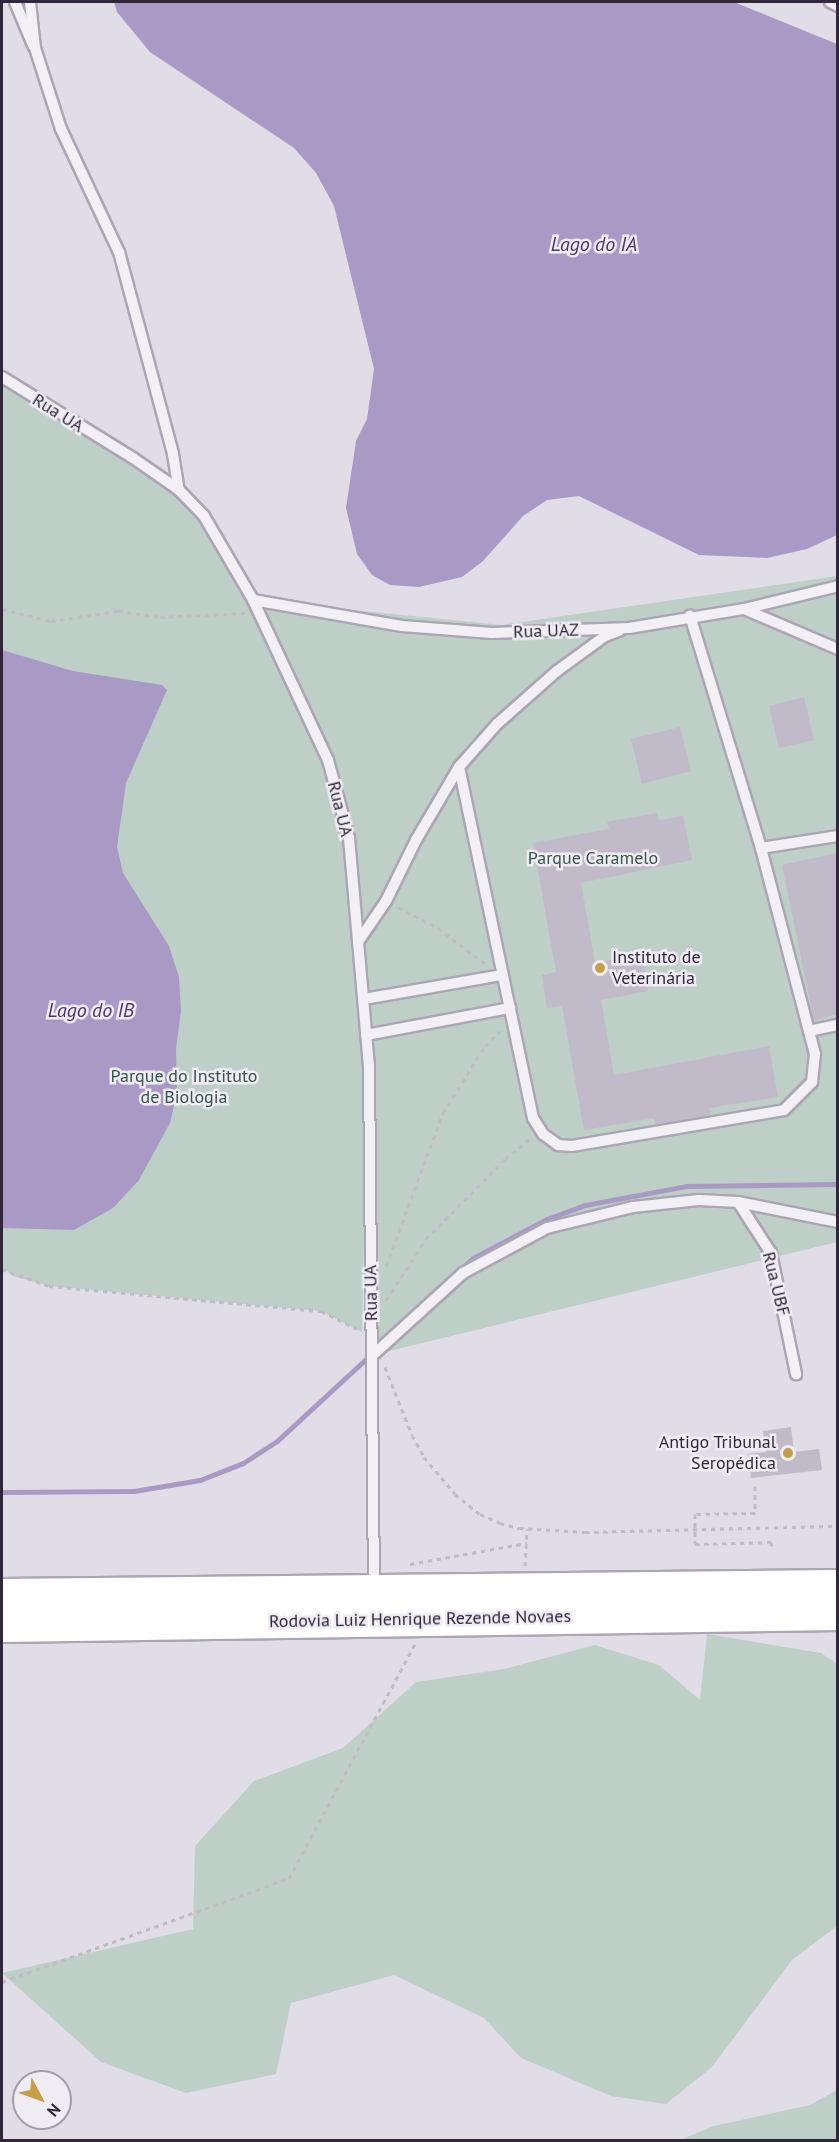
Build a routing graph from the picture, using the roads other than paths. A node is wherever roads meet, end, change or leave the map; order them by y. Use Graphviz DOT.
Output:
graph roads {
  1 [pos="15,2"];
  2 [pos="30,2"];
  3 [pos="830,2"];
  4 [pos="837,6"];
  5 [pos="35,48"];
  6 [pos="2,377"];
  7 [pos="179,490"];
  8 [pos="837,580"];
  9 [pos="832,586"];
  10 [pos="253,600"];
  11 [pos="744,609"];
  12 [pos="690,616"];
  13 [pos="629,628"];
  14 [pos="837,648"];
  15 [pos="459,767"];
  16 [pos="837,836"];
  17 [pos="761,848"];
  18 [pos="358,942"];
  19 [pos="501,975"];
  20 [pos="364,999"];
  21 [pos="511,1014"];
  22 [pos="837,1025"];
  23 [pos="808,1030"];
  24 [pos="366,1035"];
  25 [pos="738,1202"];
  26 [pos="837,1222"];
  27 [pos="373,1355"];
  28 [pos="796,1374"];
  29 [pos="837,1586"];
  30 [pos="374,1592"];
  31 [pos="2,1595"];
  32 [pos="837,1613"];
  33 [pos="2,1624"];
  1 -- 5 [label="lane"];
  2 -- 5 [label="lane"];
  3 -- 4 [label="lane"];
  5 -- 7 [label="lane"];
  6 -- 7 [label="lane, Rua UA"];
  7 -- 10 [label="lane, Rua UA"];
  8 -- 9 [label="lane, Rua UAZ"];
  9 -- 11 [label="lane, Rua UAZ"];
  10 -- 13 [label="lane, Rua UAZ"];
  10 -- 18 [label="lane, Rua UA"];
  11 -- 12 [label="lane, Rua UAZ"];
  11 -- 14 [label="lane"];
  12 -- 13 [label="lane, Rua UAZ"];
  12 -- 17 [label="lane"];
  13 -- 15 [label="lane"];
  15 -- 18 [label="lane"];
  15 -- 19 [label="lane"];
  16 -- 17 [label="lane"];
  17 -- 23 [label="lane"];
  18 -- 20 [label="lane, Rua UA"];
  19 -- 20 [label="lane"];
  19 -- 21 [label="lane"];
  20 -- 24 [label="lane, Rua UA"];
  21 -- 23 [label="lane"];
  21 -- 24 [label="lane"];
  22 -- 23 [label="lane"];
  24 -- 27 [label="lane, Rua UA"];
  25 -- 26 [label="lane"];
  25 -- 27 [label="lane"];
  25 -- 28 [label="lane, Rua UBF"];
  27 -- 30 [label="lane, Rua UA"];
  29 -- 30 [label="highway, Rodovia Luiz Henrique Rezende Novaes"];
  30 -- 31 [label="highway, Rodovia Luiz Henrique Rezende Novaes"];
  32 -- 33 [label="highway, Rodovia Luiz Henrique Rezende Novaes"];
}
